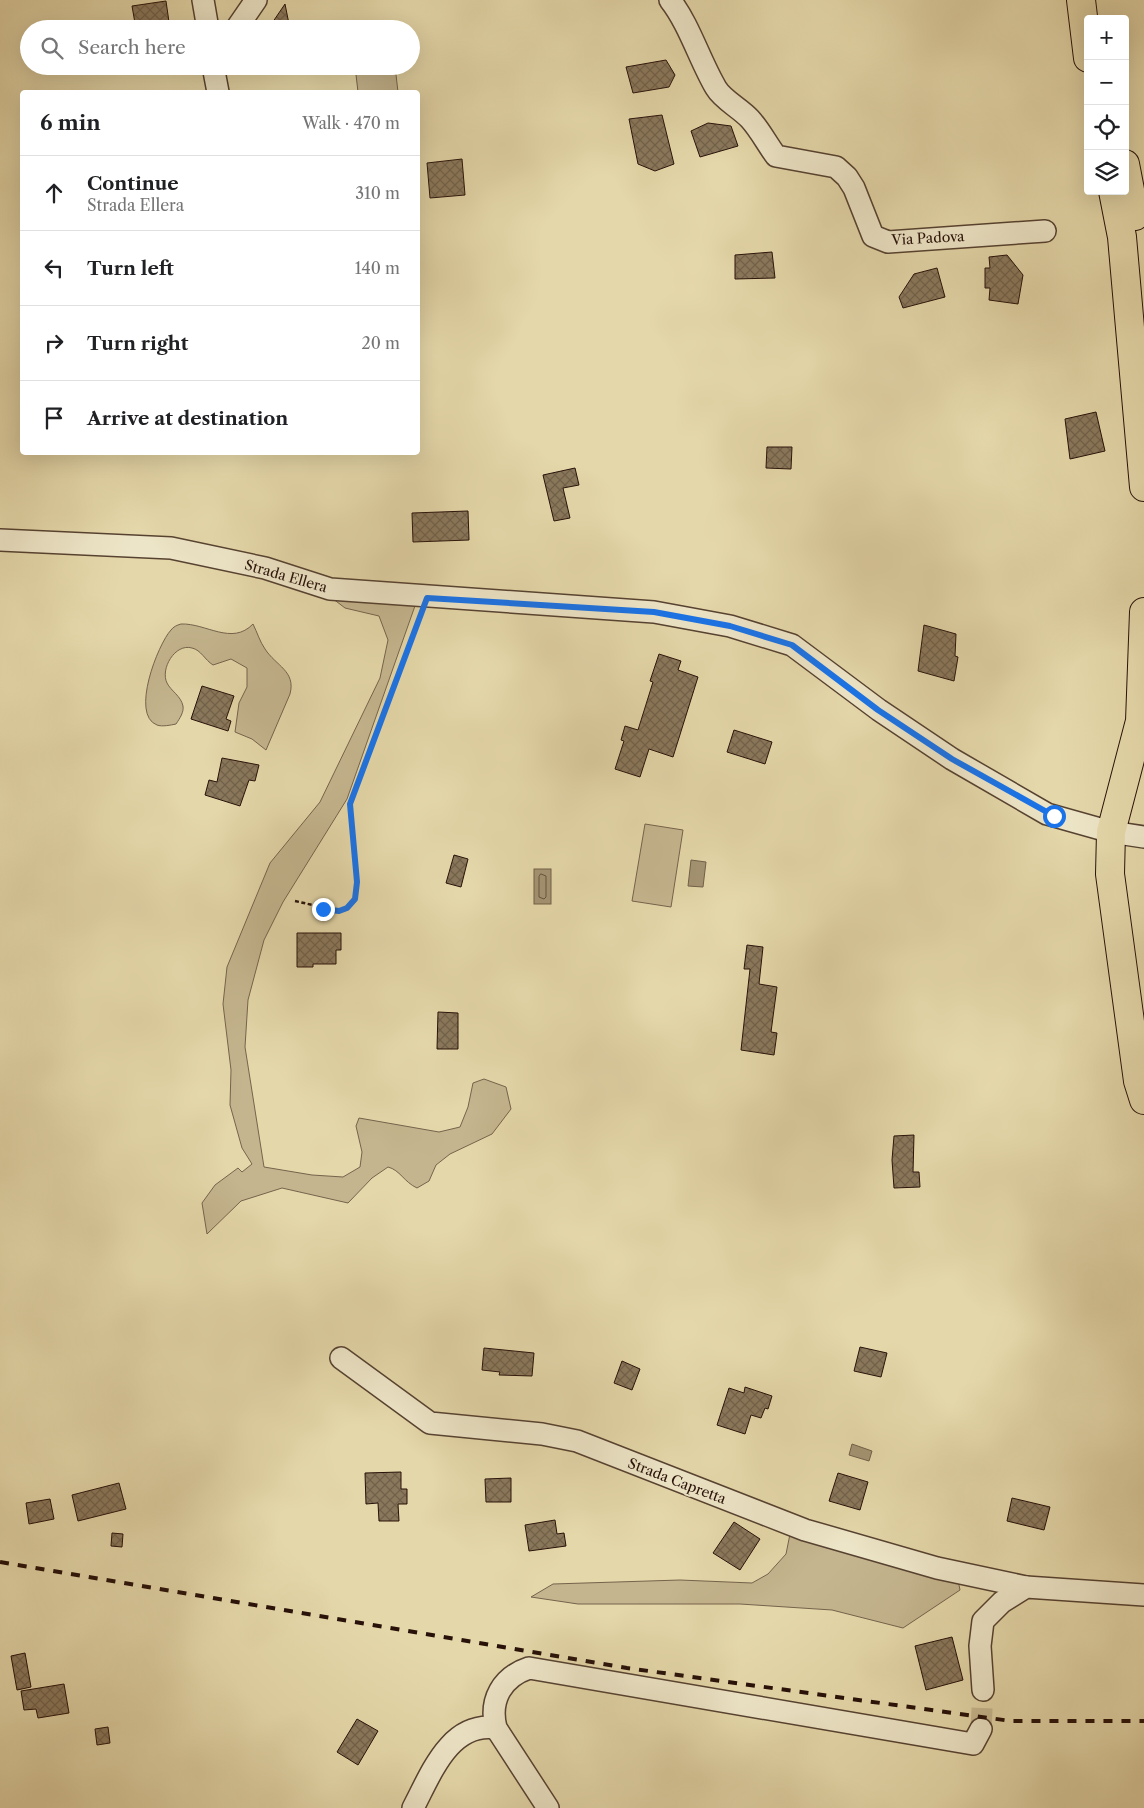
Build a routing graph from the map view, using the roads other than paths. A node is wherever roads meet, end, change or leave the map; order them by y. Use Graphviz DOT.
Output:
graph roads {
  1 [pos="203,0"];
  2 [pos="256,0"];
  3 [pos="670,0"];
  4 [pos="1081,0"];
  5 [pos="1098,0"];
  6 [pos="1100,15"];
  7 [pos="206,20"];
  8 [pos="242,20"];
  9 [pos="1084,25"];
  10 [pos="215,75"];
  11 [pos="218,90"];
  12 [pos="1129,187"];
  13 [pos="1114,195"];
  14 [pos="1045,231"];
  15 [pos="1144,272"];
  16 [pos="1144,486"];
  17 [pos="0,540"];
  18 [pos="1144,612"];
  19 [pos="1127,834"];
  20 [pos="1144,1100"];
  21 [pos="341,1358"];
  22 [pos="1026,1587"];
  23 [pos="1144,1595"];
  24 [pos="984,1690"];
  25 [pos="496,1728"];
  26 [pos="981,1729"];
  27 [pos="414,1808"];
  28 [pos="548,1808"];
  1 -- 7 [label="street"];
  2 -- 8 [label="street"];
  3 -- 14 [label="street, Via Padova"];
  4 -- 9 [label="highway"];
  5 -- 6 [label="highway"];
  10 -- 11 [label="street"];
  12 -- 15 [label="highway"];
  13 -- 16 [label="highway"];
  17 -- 19 [label="street, Strada Ellera"];
  18 -- 19 [label="highway"];
  19 -- 20 [label="highway"];
  21 -- 22 [label="street, Strada Capretta"];
  22 -- 23 [label="street, Strada Capretta"];
  22 -- 24 [label="street"];
  25 -- 26 [label="street"];
  25 -- 27 [label="street"];
  25 -- 28 [label="street"];
}
